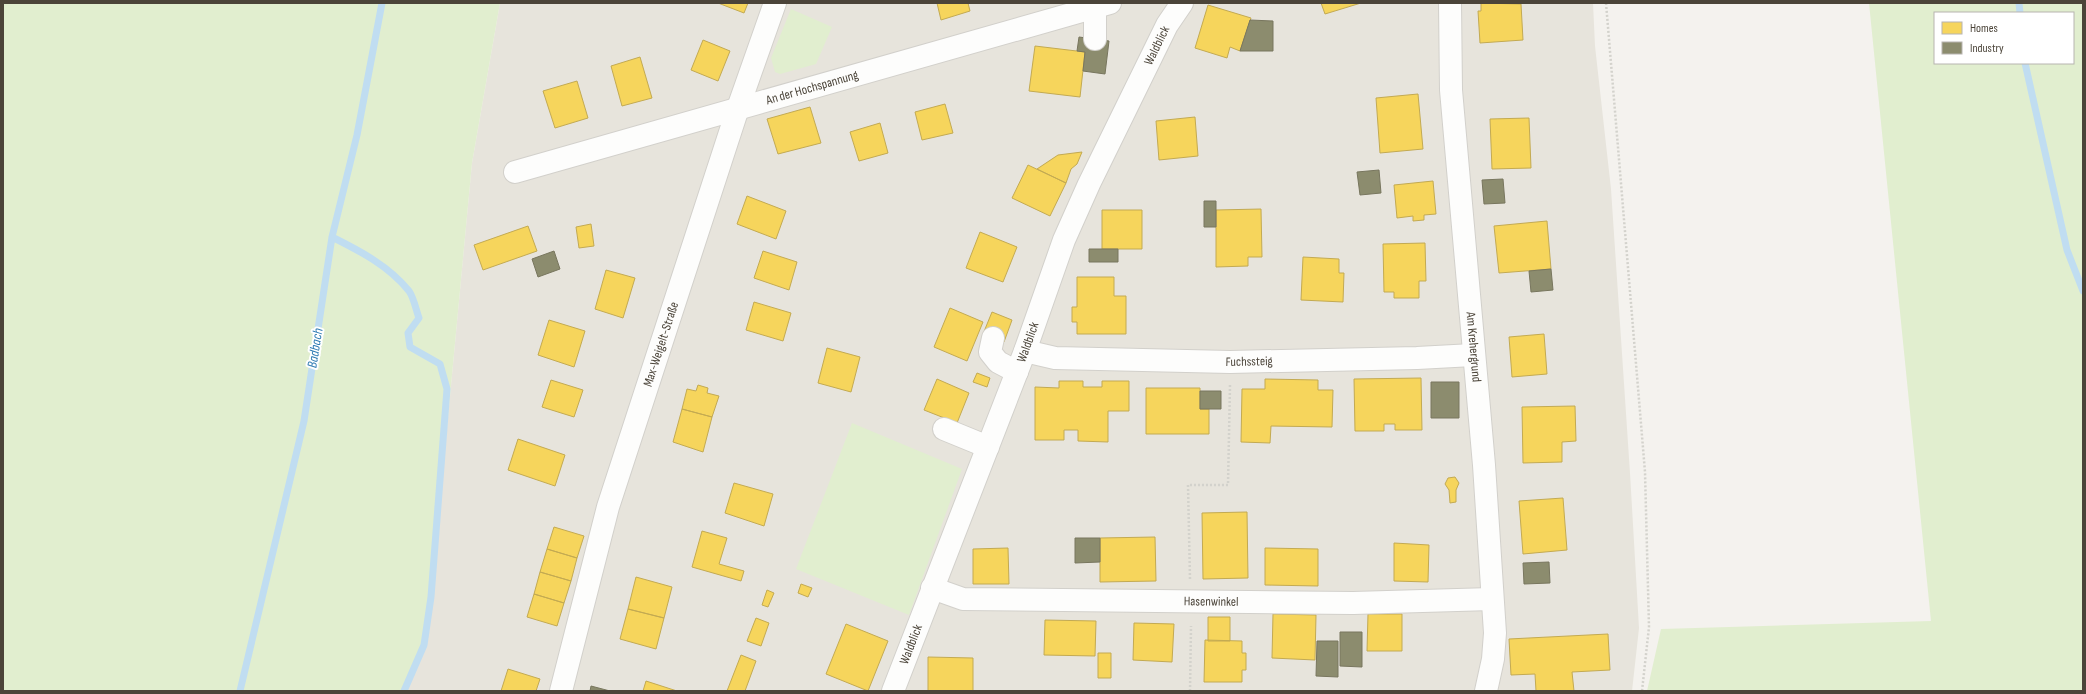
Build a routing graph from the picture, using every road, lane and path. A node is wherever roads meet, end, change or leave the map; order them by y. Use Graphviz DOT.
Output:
graph roads {
  1 [pos="775,3"];
  2 [pos="1182,3"];
  3 [pos="1450,3"];
  4 [pos="1606,3"];
  5 [pos="1102,5"];
  6 [pos="1095,39"];
  7 [pos="738,108"];
  8 [pos="515,172"];
  9 [pos="993,338"];
  10 [pos="1025,350"];
  11 [pos="1473,355"];
  12 [pos="1230,362"];
  13 [pos="1017,372"];
  14 [pos="944,429"];
  15 [pos="988,447"];
  16 [pos="932,588"];
  17 [pos="1492,599"];
  18 [pos="1191,600"];
  19 [pos="561,691"];
  20 [pos="893,691"];
  21 [pos="1190,691"];
  22 [pos="1486,691"];
  23 [pos="1642,691"];
  1 -- 7 [label="street, Max-Weigelt-Straße"];
  2 -- 10 [label="street, Waldblick"];
  3 -- 11 [label="street, Am Krehergrund"];
  4 -- 23 [label="path"];
  5 -- 6 [label="street"];
  5 -- 7 [label="street, An der Hochspannung"];
  7 -- 8 [label="street, An der Hochspannung"];
  7 -- 19 [label="street, Max-Weigelt-Straße"];
  9 -- 13 [label="street"];
  10 -- 12 [label="street, Fuchssteig"];
  10 -- 13 [label="street, Waldblick"];
  11 -- 12 [label="street, Fuchssteig"];
  11 -- 17 [label="street, Am Krehergrund"];
  12 -- 18 [label="path"];
  13 -- 15 [label="street, Waldblick"];
  14 -- 15 [label="street"];
  15 -- 16 [label="street, Waldblick"];
  16 -- 18 [label="street, Hasenwinkel"];
  16 -- 20 [label="street, Waldblick"];
  17 -- 18 [label="street, Hasenwinkel"];
  17 -- 22 [label="street, Am Krehergrund"];
  18 -- 21 [label="path"];
}
